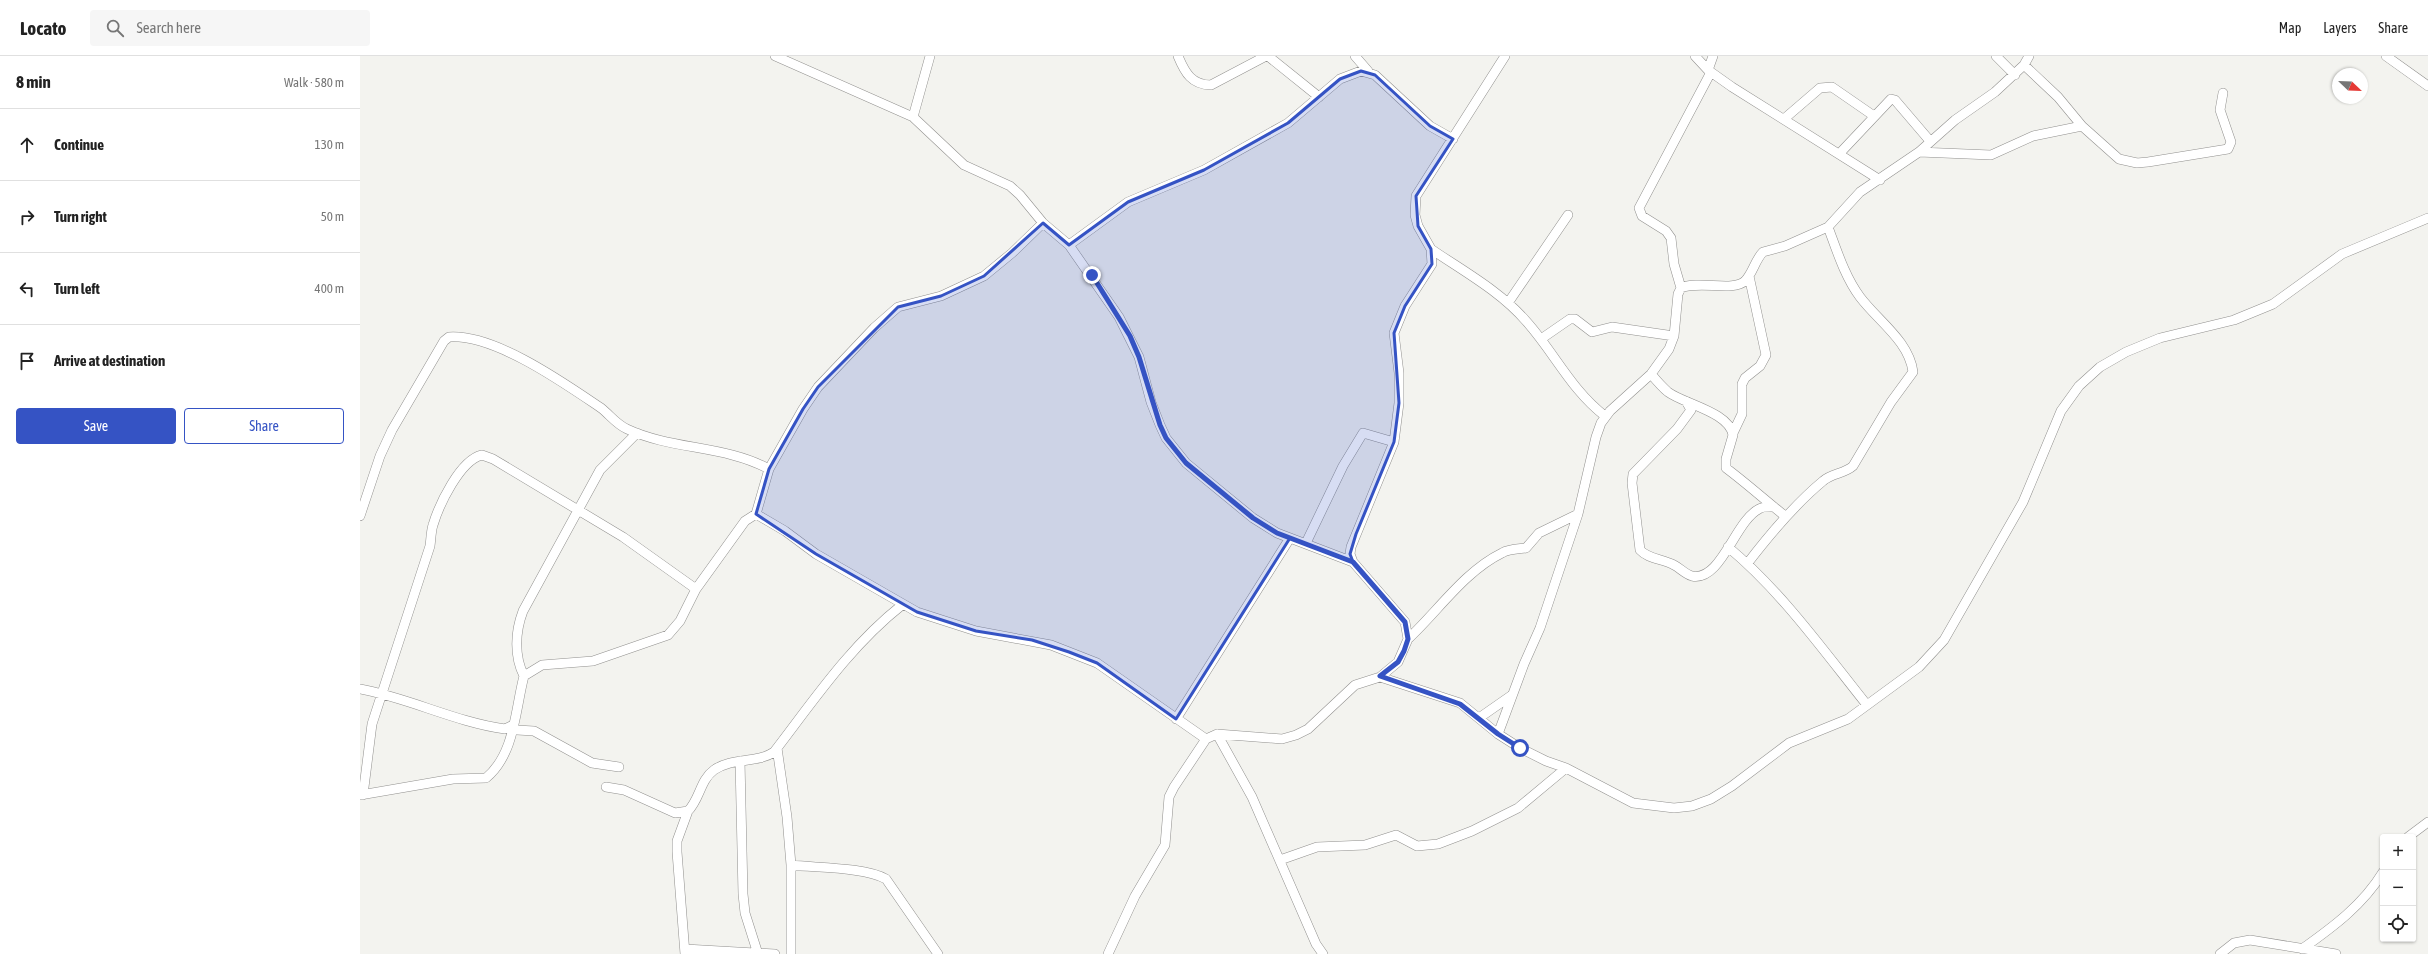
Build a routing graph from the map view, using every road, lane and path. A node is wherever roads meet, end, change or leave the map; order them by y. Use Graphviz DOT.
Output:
graph roads {
  1 [pos="775,56"];
  2 [pos="930,56"];
  3 [pos="1178,56"];
  4 [pos="1267,56"];
  5 [pos="1355,56"];
  6 [pos="1505,56"];
  7 [pos="1695,56"];
  8 [pos="1713,56"];
  9 [pos="1996,56"];
  10 [pos="2028,56"];
  11 [pos="2386,56"];
  12 [pos="2024,65"];
  13 [pos="1368,71"];
  14 [pos="1709,71"];
  15 [pos="2015,75"];
  16 [pos="2428,86"];
  17 [pos="2223,93"];
  18 [pos="1320,97"];
  19 [pos="1874,116"];
  20 [pos="912,117"];
  21 [pos="1784,119"];
  22 [pos="2082,126"];
  23 [pos="1453,139"];
  24 [pos="1930,141"];
  25 [pos="1919,152"];
  26 [pos="1840,153"];
  27 [pos="1880,180"];
  28 [pos="1568,215"];
  29 [pos="2428,218"];
  30 [pos="1044,224"];
  31 [pos="1828,227"];
  32 [pos="1070,244"];
  33 [pos="1431,249"];
  34 [pos="1749,276"];
  35 [pos="1681,288"];
  36 [pos="1508,303"];
  37 [pos="1674,336"];
  38 [pos="1541,339"];
  39 [pos="1651,374"];
  40 [pos="1686,401"];
  41 [pos="1605,416"];
  42 [pos="637,433"];
  43 [pos="1733,433"];
  44 [pos="1394,442"];
  45 [pos="769,469"];
  46 [pos="1774,507"];
  47 [pos="578,511"];
  48 [pos="756,514"];
  49 [pos="1578,514"];
  50 [pos="360,516"];
  51 [pos="1785,516"];
  52 [pos="1290,538"];
  53 [pos="1306,543"];
  54 [pos="1728,547"];
  55 [pos="1353,562"];
  56 [pos="1747,564"];
  57 [pos="696,589"];
  58 [pos="902,605"];
  59 [pos="1408,639"];
  60 [pos="524,676"];
  61 [pos="1380,676"];
  62 [pos="360,689"];
  63 [pos="382,693"];
  64 [pos="1512,695"];
  65 [pos="1867,705"];
  66 [pos="1479,718"];
  67 [pos="1176,719"];
  68 [pos="512,726"];
  69 [pos="1216,734"];
  70 [pos="1498,734"];
  71 [pos="1206,738"];
  72 [pos="777,748"];
  73 [pos="740,761"];
  74 [pos="619,767"];
  75 [pos="1566,768"];
  76 [pos="606,787"];
  77 [pos="361,795"];
  78 [pos="688,811"];
  79 [pos="2428,822"];
  80 [pos="2412,834"];
  81 [pos="1280,860"];
  82 [pos="791,865"];
  83 [pos="2380,876"];
  84 [pos="2302,949"];
  85 [pos="686,952"];
  86 [pos="758,953"];
  87 [pos="775,954"];
  88 [pos="791,954"];
  89 [pos="938,954"];
  90 [pos="1108,954"];
  91 [pos="1323,954"];
  92 [pos="2220,954"];
  93 [pos="2336,954"];
  1 -- 20 [label="street"];
  2 -- 20 [label="street"];
  3 -- 4 [label="street"];
  4 -- 18 [label="street"];
  5 -- 13 [label="street"];
  6 -- 23 [label="street"];
  7 -- 14 [label="street"];
  8 -- 14 [label="street"];
  9 -- 15 [label="street"];
  10 -- 12 [label="street"];
  11 -- 16 [label="street"];
  12 -- 15 [label="street"];
  12 -- 22 [label="street"];
  13 -- 18 [label="street"];
  13 -- 23 [label="street"];
  14 -- 21 [label="street"];
  14 -- 35 [label="street"];
  15 -- 24 [label="street"];
  17 -- 22 [label="street"];
  18 -- 32 [label="street"];
  19 -- 21 [label="street"];
  19 -- 24 [label="street"];
  19 -- 26 [label="street"];
  20 -- 30 [label="street"];
  21 -- 26 [label="street"];
  22 -- 25 [label="street"];
  23 -- 33 [label="street"];
  24 -- 25 [label="street"];
  25 -- 27 [label="street"];
  26 -- 27 [label="street"];
  27 -- 31 [label="street"];
  28 -- 36 [label="street"];
  29 -- 65 [label="street"];
  30 -- 32 [label="street"];
  30 -- 45 [label="street"];
  31 -- 34 [label="street"];
  31 -- 51 [label="street"];
  32 -- 52 [label="street"];
  33 -- 36 [label="street"];
  33 -- 44 [label="street"];
  34 -- 35 [label="street"];
  34 -- 43 [label="street"];
  35 -- 37 [label="street"];
  36 -- 38 [label="street"];
  37 -- 38 [label="street"];
  37 -- 39 [label="street"];
  38 -- 41 [label="street"];
  39 -- 40 [label="street"];
  39 -- 41 [label="street"];
  40 -- 43 [label="street"];
  40 -- 54 [label="street"];
  41 -- 49 [label="street"];
  42 -- 45 [label="street"];
  42 -- 47 [label="street"];
  42 -- 50 [label="street"];
  43 -- 46 [label="street"];
  44 -- 53 [label="street"];
  44 -- 55 [label="street"];
  45 -- 48 [label="street"];
  46 -- 51 [label="street"];
  46 -- 54 [label="street"];
  47 -- 57 [label="street"];
  47 -- 60 [label="street"];
  47 -- 63 [label="street"];
  48 -- 57 [label="street"];
  48 -- 58 [label="street"];
  49 -- 59 [label="street"];
  49 -- 64 [label="street"];
  51 -- 56 [label="street"];
  52 -- 53 [label="street"];
  52 -- 67 [label="street"];
  53 -- 55 [label="street"];
  54 -- 56 [label="street"];
  55 -- 59 [label="street"];
  56 -- 65 [label="street"];
  57 -- 60 [label="street"];
  58 -- 67 [label="street"];
  58 -- 72 [label="street"];
  59 -- 61 [label="street"];
  60 -- 68 [label="street"];
  61 -- 66 [label="street"];
  61 -- 69 [label="street"];
  62 -- 63 [label="street"];
  63 -- 68 [label="street"];
  63 -- 77 [label="street"];
  64 -- 66 [label="street"];
  64 -- 70 [label="street"];
  65 -- 75 [label="street"];
  66 -- 70 [label="street"];
  67 -- 71 [label="street"];
  68 -- 74 [label="street"];
  68 -- 77 [label="street"];
  69 -- 71 [label="street"];
  69 -- 81 [label="street"];
  70 -- 75 [label="street"];
  71 -- 90 [label="street"];
  72 -- 73 [label="street"];
  72 -- 82 [label="street"];
  73 -- 78 [label="street"];
  73 -- 86 [label="street"];
  75 -- 81 [label="street"];
  76 -- 78 [label="street"];
  78 -- 85 [label="street"];
  79 -- 80 [label="street"];
  81 -- 91 [label="street"];
  82 -- 88 [label="street"];
  82 -- 89 [label="street"];
  83 -- 84 [label="street"];
  84 -- 92 [label="street"];
  84 -- 93 [label="street"];
  85 -- 86 [label="street"];
  86 -- 87 [label="street"];
}
